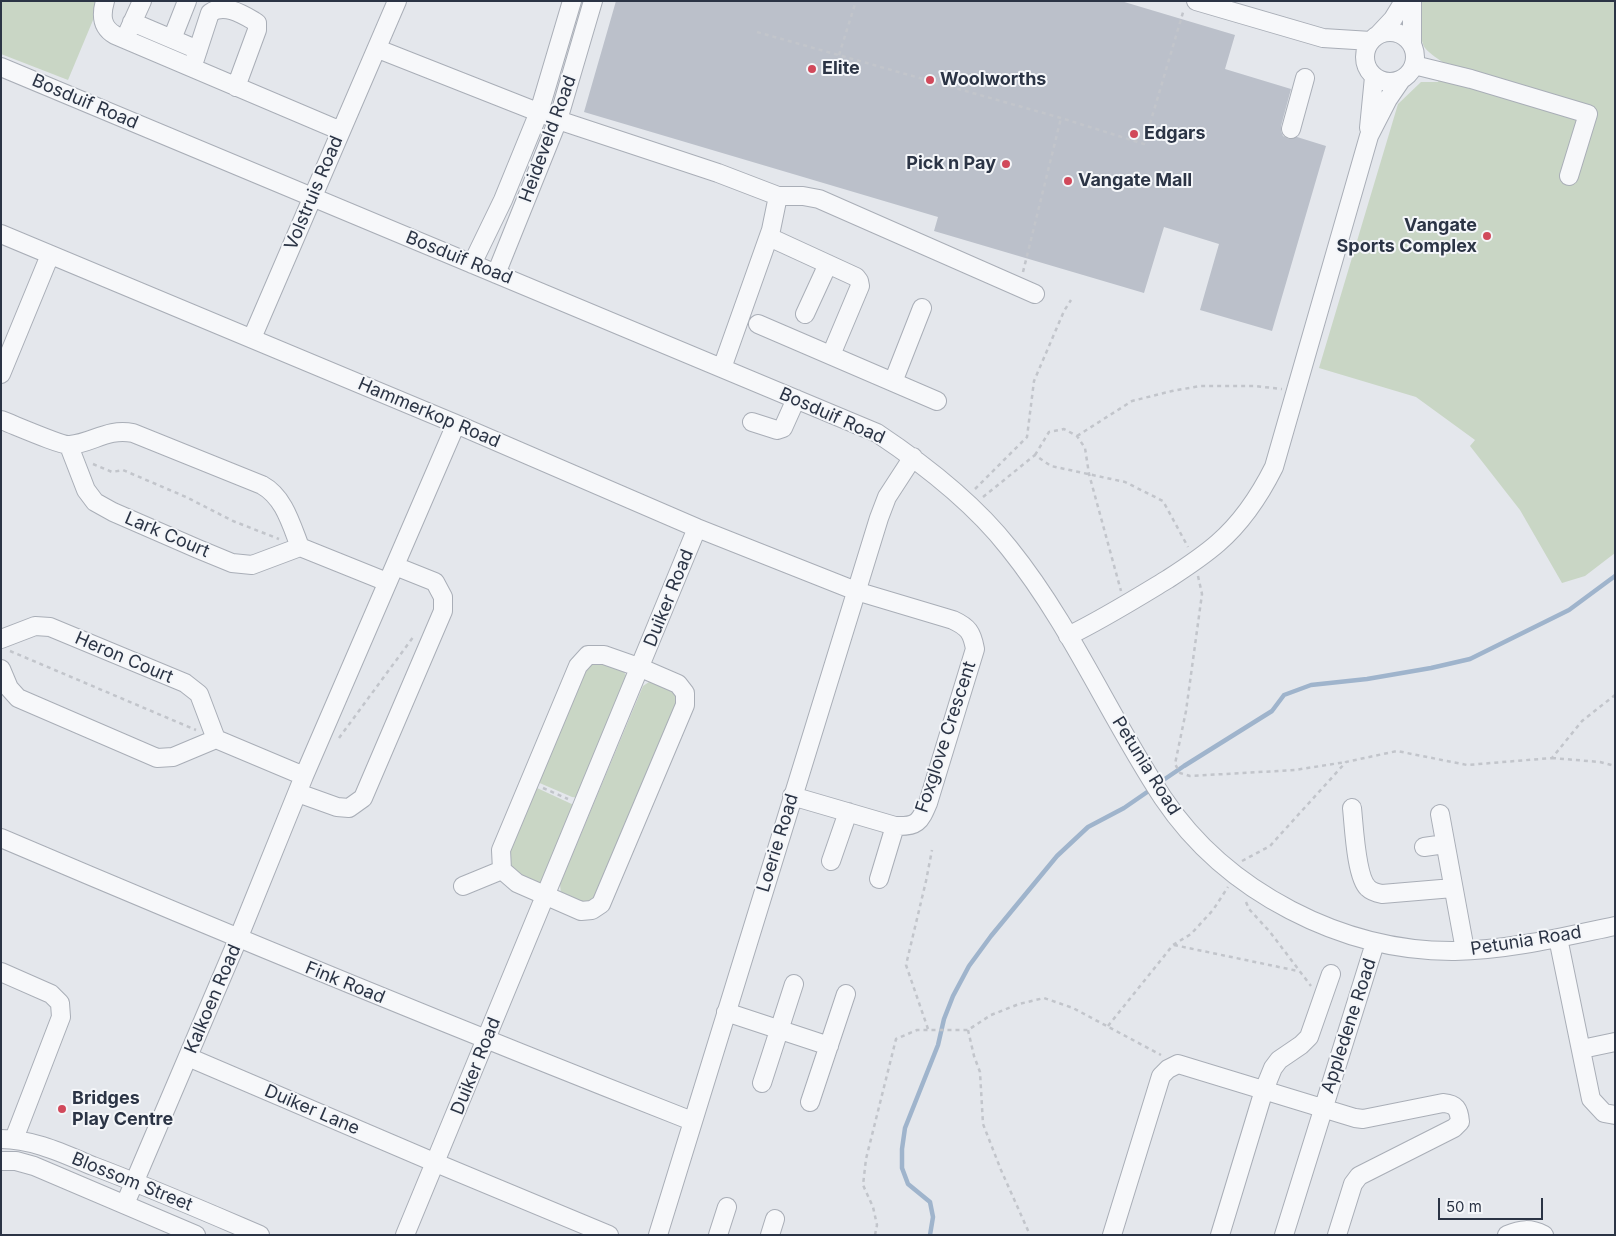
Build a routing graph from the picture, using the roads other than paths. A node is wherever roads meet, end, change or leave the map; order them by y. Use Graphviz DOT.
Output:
graph roads {
  1 [pos="105,1"];
  2 [pos="142,1"];
  3 [pos="187,1"];
  4 [pos="397,1"];
  5 [pos="572,1"];
  6 [pos="593,1"];
  7 [pos="1196,1"];
  8 [pos="1404,1"];
  9 [pos="1412,1"];
  10 [pos="132,22"];
  11 [pos="174,34"];
  12 [pos="1323,38"];
  13 [pos="1374,38"];
  14 [pos="124,39"];
  15 [pos="1412,45"];
  16 [pos="378,49"];
  17 [pos="1414,65"];
  18 [pos="1,67"];
  19 [pos="1370,70"];
  20 [pos="1305,78"];
  21 [pos="1401,80"];
  22 [pos="236,87"];
  23 [pos="539,112"];
  24 [pos="558,120"];
  25 [pos="1291,130"];
  26 [pos="341,132"];
  27 [pos="1369,136"];
  28 [pos="1569,176"];
  29 [pos="778,196"];
  30 [pos="312,197"];
  31 [pos="1,234"];
  32 [pos="769,237"];
  33 [pos="50,255"];
  34 [pos="472,264"];
  35 [pos="828,264"];
  36 [pos="496,274"];
  37 [pos="1027,290"];
  38 [pos="922,308"];
  39 [pos="805,314"];
  40 [pos="758,324"];
  41 [pos="252,338"];
  42 [pos="831,356"];
  43 [pos="722,368"];
  44 [pos="1,374"];
  45 [pos="893,382"];
  46 [pos="796,399"];
  47 [pos="937,401"];
  48 [pos="1,420"];
  49 [pos="752,422"];
  50 [pos="456,424"];
  51 [pos="68,446"];
  52 [pos="913,457"];
  53 [pos="697,528"];
  54 [pos="300,546"];
  55 [pos="391,574"];
  56 [pos="856,592"];
  57 [pos="1068,636"];
  58 [pos="5,645"];
  59 [pos="641,668"];
  60 [pos="1,669"];
  61 [pos="216,739"];
  62 [pos="301,784"];
  63 [pos="792,796"];
  64 [pos="1352,808"];
  65 [pos="848,812"];
  66 [pos="1440,814"];
  67 [pos="896,826"];
  68 [pos="1,838"];
  69 [pos="1445,844"];
  70 [pos="1424,847"];
  71 [pos="831,860"];
  72 [pos="502,870"];
  73 [pos="879,879"];
  74 [pos="463,886"];
  75 [pos="1453,888"];
  76 [pos="545,896"];
  77 [pos="1615,926"];
  78 [pos="1558,938"];
  79 [pos="238,939"];
  80 [pos="1375,943"];
  81 [pos="1465,950"];
  82 [pos="1,972"];
  83 [pos="1331,974"];
  84 [pos="794,984"];
  85 [pos="846,994"];
  86 [pos="726,1012"];
  87 [pos="780,1029"];
  88 [pos="486,1041"];
  89 [pos="1615,1042"];
  90 [pos="829,1046"];
  91 [pos="1582,1049"];
  92 [pos="188,1057"];
  93 [pos="762,1082"];
  94 [pos="1264,1090"];
  95 [pos="810,1102"];
  96 [pos="1323,1108"];
  97 [pos="1615,1115"];
  98 [pos="692,1121"];
  99 [pos="8,1139"];
  100 [pos="62,1153"];
  101 [pos="1,1161"];
  102 [pos="436,1163"];
  103 [pos="54,1175"];
  104 [pos="135,1182"];
  105 [pos="125,1204"];
  106 [pos="727,1207"];
  107 [pos="196,1235"];
  108 [pos="260,1235"];
  109 [pos="405,1235"];
  110 [pos="609,1235"];
  111 [pos="658,1235"];
  112 [pos="718,1235"];
  113 [pos="1112,1235"];
  114 [pos="1220,1235"];
  115 [pos="1284,1235"];
  116 [pos="1338,1235"];
  117 [pos="1508,1235"];
  118 [pos="1544,1235"];
  1 -- 14 [label="street"];
  2 -- 10 [label="street"];
  3 -- 11 [label="street"];
  4 -- 16 [label="street, Volstruis Road"];
  5 -- 23 [label="street, Heideveld Road"];
  6 -- 24 [label="street, Heideveld Road"];
  7 -- 12 [label="street"];
  8 -- 13 [label="street"];
  9 -- 15 [label="street"];
  10 -- 11 [label="street"];
  10 -- 14 [label="street"];
  11 -- 22 [label="street"];
  12 -- 13 [label="street"];
  12 -- 19 [label="street"];
  13 -- 15 [label="street"];
  13 -- 19 [label="street"];
  14 -- 22 [label="street"];
  15 -- 17 [label="street"];
  16 -- 23 [label="street"];
  16 -- 26 [label="street, Volstruis Road"];
  17 -- 21 [label="street"];
  17 -- 28 [label="street"];
  18 -- 30 [label="street, Bosduif Road"];
  19 -- 21 [label="street"];
  19 -- 27 [label="street"];
  20 -- 25 [label="street"];
  21 -- 27 [label="street"];
  22 -- 26 [label="street"];
  23 -- 24 [label="street"];
  23 -- 34 [label="street, Heideveld Road"];
  24 -- 29 [label="street"];
  24 -- 36 [label="street, Heideveld Road"];
  26 -- 30 [label="street, Volstruis Road"];
  27 -- 57 [label="street"];
  29 -- 32 [label="street"];
  29 -- 37 [label="street"];
  30 -- 34 [label="street, Bosduif Road"];
  30 -- 41 [label="street, Volstruis Road"];
  31 -- 33 [label="street, Hammerkop Road"];
  32 -- 35 [label="street"];
  32 -- 43 [label="street"];
  33 -- 41 [label="street, Hammerkop Road"];
  33 -- 44 [label="street"];
  34 -- 36 [label="street, Bosduif Road"];
  35 -- 39 [label="street"];
  35 -- 42 [label="street"];
  36 -- 43 [label="street, Bosduif Road"];
  38 -- 45 [label="street"];
  40 -- 42 [label="street"];
  41 -- 50 [label="street, Hammerkop Road"];
  42 -- 45 [label="street"];
  43 -- 46 [label="street, Bosduif Road"];
  45 -- 47 [label="street"];
  46 -- 49 [label="street"];
  46 -- 52 [label="street, Bosduif Road"];
  48 -- 51 [label="street"];
  50 -- 53 [label="street, Hammerkop Road"];
  50 -- 55 [label="street, Kalkoen Road"];
  51 -- 54 [label="street"];
  51 -- 54 [label="street, Lark Court"];
  52 -- 56 [label="street, Loerie Road"];
  52 -- 57 [label="street, Petunia Road"];
  53 -- 56 [label="street, Hammerkop Road"];
  53 -- 59 [label="street, Duiker Road"];
  54 -- 55 [label="street"];
  55 -- 62 [label="street, Kalkoen Road"];
  55 -- 62 [label="street"];
  56 -- 63 [label="street, Loerie Road"];
  56 -- 67 [label="street, Foxglove Crescent"];
  57 -- 80 [label="street, Petunia Road"];
  58 -- 61 [label="street, Heron Court"];
  59 -- 72 [label="street, Duiker Road"];
  59 -- 76 [label="street, Duiker Road"];
  59 -- 76 [label="street, Duiker Road"];
  60 -- 61 [label="street"];
  61 -- 62 [label="street"];
  62 -- 79 [label="street, Kalkoen Road"];
  63 -- 65 [label="street, Foxglove Crescent"];
  63 -- 86 [label="street, Loerie Road"];
  64 -- 75 [label="street"];
  65 -- 67 [label="street, Foxglove Crescent"];
  65 -- 71 [label="street"];
  66 -- 69 [label="street"];
  67 -- 73 [label="street, Foxglove Crescent"];
  68 -- 79 [label="street, Fink Road"];
  69 -- 70 [label="street"];
  69 -- 75 [label="street"];
  72 -- 74 [label="street"];
  72 -- 76 [label="street, Duiker Road"];
  75 -- 81 [label="street"];
  76 -- 88 [label="street, Duiker Road"];
  77 -- 78 [label="street, Petunia Road"];
  78 -- 81 [label="street, Petunia Road"];
  78 -- 91 [label="street"];
  79 -- 88 [label="street, Fink Road"];
  79 -- 92 [label="street, Kalkoen Road"];
  80 -- 81 [label="street, Petunia Road"];
  80 -- 96 [label="street, Appledene Road"];
  82 -- 99 [label="street"];
  83 -- 94 [label="street"];
  84 -- 87 [label="street"];
  85 -- 90 [label="street"];
  86 -- 87 [label="street"];
  86 -- 98 [label="street, Loerie Road"];
  87 -- 90 [label="street"];
  87 -- 93 [label="street"];
  88 -- 98 [label="street, Fink Road"];
  88 -- 102 [label="street, Duiker Road"];
  89 -- 91 [label="street"];
  90 -- 95 [label="street"];
  91 -- 97 [label="street"];
  92 -- 102 [label="street, Duiker Lane"];
  92 -- 104 [label="street, Kalkoen Road"];
  94 -- 96 [label="street"];
  94 -- 113 [label="street"];
  94 -- 114 [label="street"];
  96 -- 115 [label="street, Appledene Road"];
  96 -- 116 [label="street, Appledene Road"];
  98 -- 111 [label="street, Loerie Road"];
  99 -- 100 [label="street, Blossom Street"];
  100 -- 103 [label="street"];
  100 -- 104 [label="street, Blossom Street"];
  101 -- 103 [label="street, Blossom Street"];
  102 -- 109 [label="street, Duiker Road"];
  102 -- 110 [label="street, Duiker Lane"];
  103 -- 105 [label="street, Blossom Street"];
  104 -- 105 [label="street, Kalkoen Road"];
  104 -- 108 [label="street, Blossom Street"];
  105 -- 107 [label="street, Blossom Street"];
  106 -- 112 [label="street"];
  117 -- 118 [label="street"];
}
